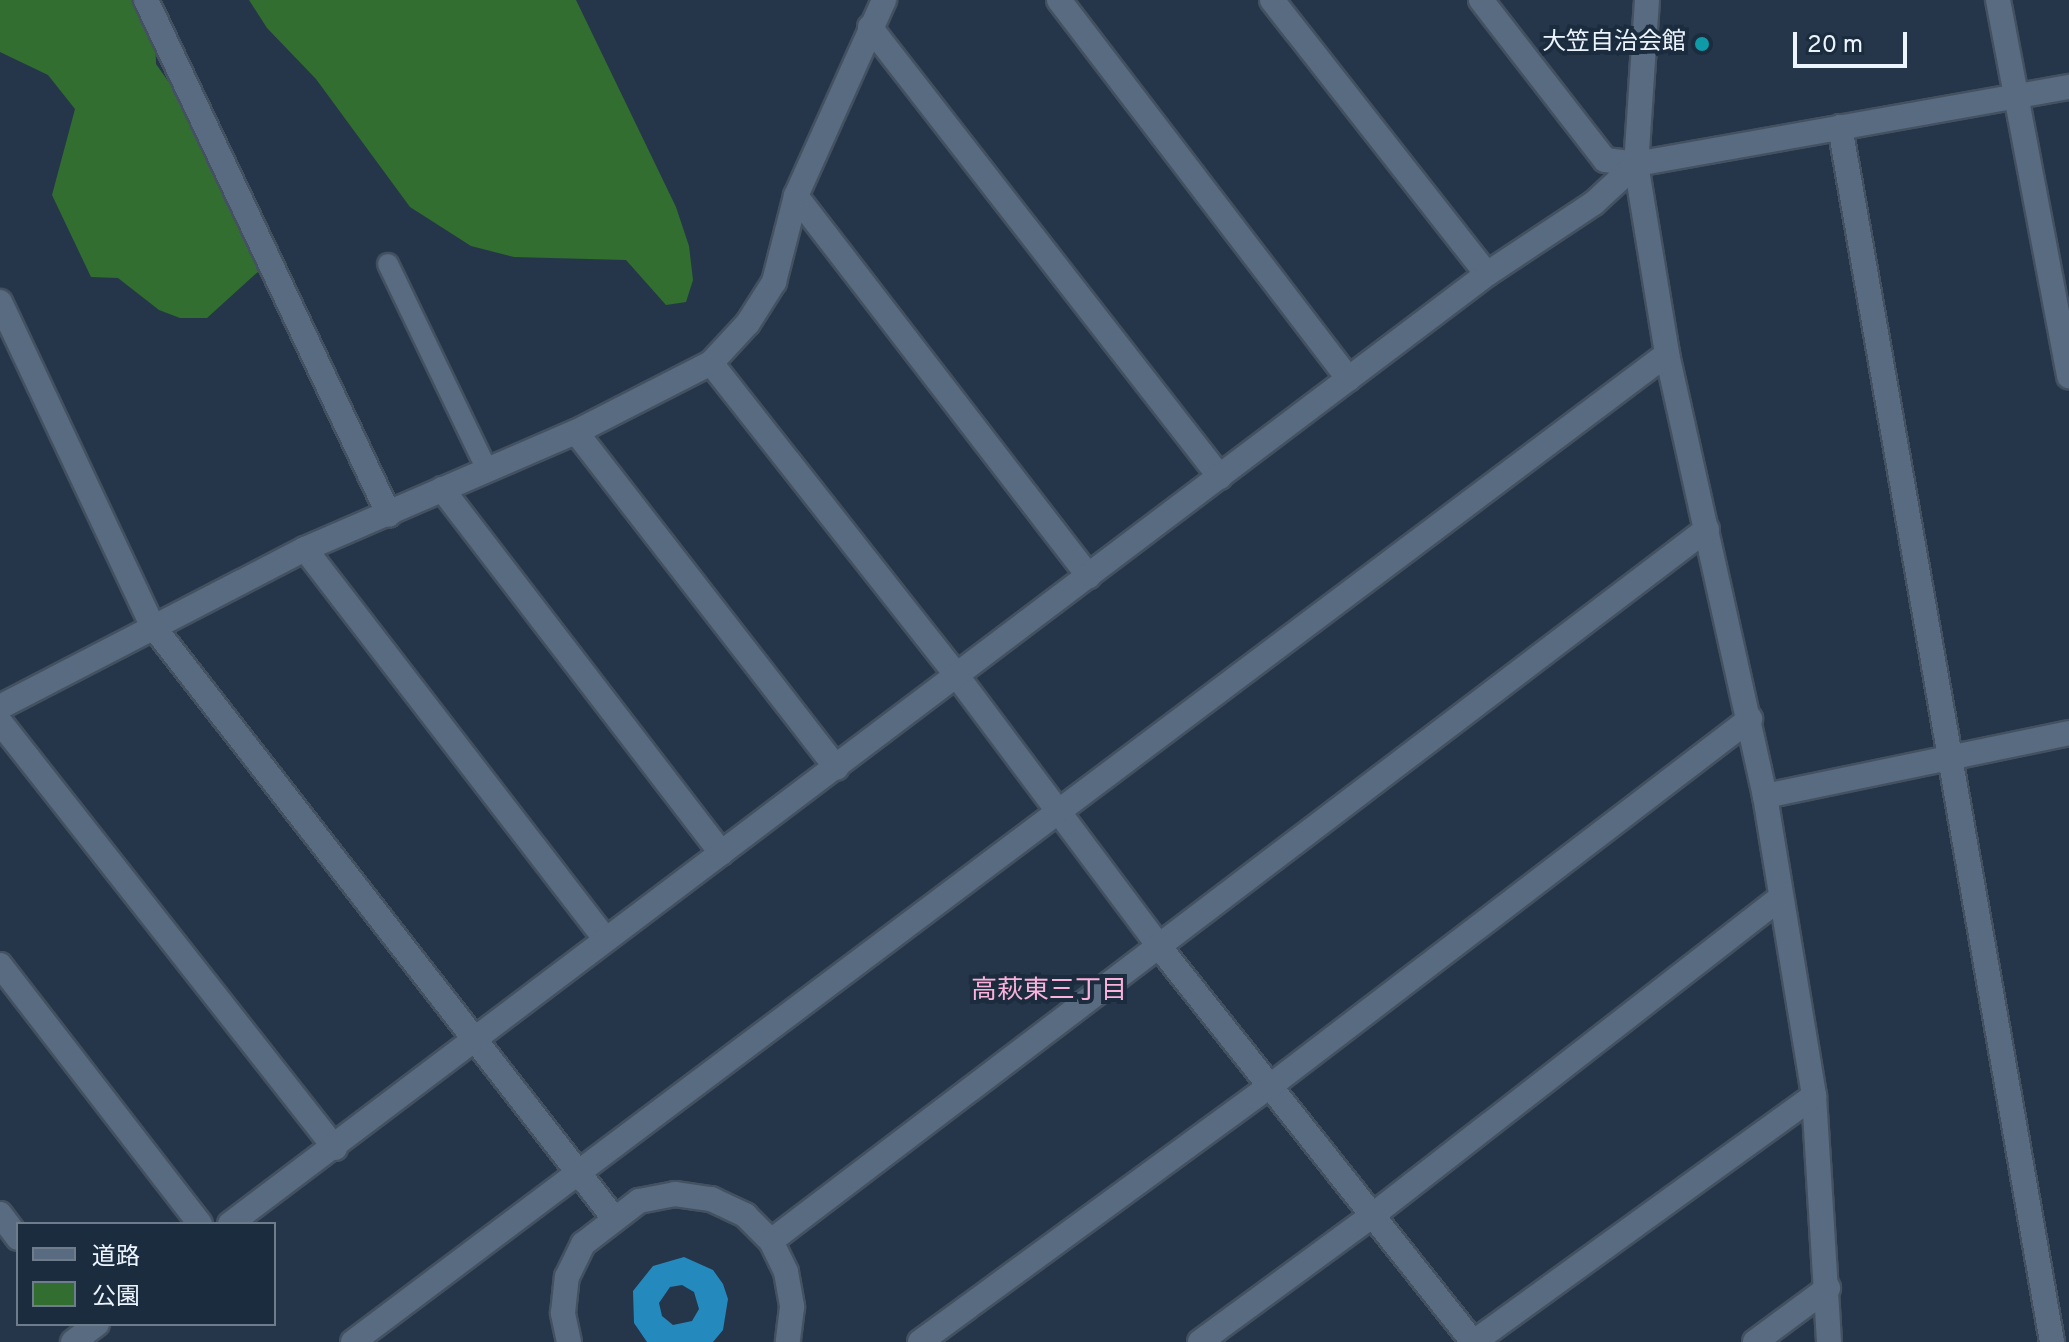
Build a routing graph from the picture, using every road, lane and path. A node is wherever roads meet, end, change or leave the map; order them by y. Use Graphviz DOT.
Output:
graph roads {
  1 [pos="146,0"];
  2 [pos="884,0"];
  3 [pos="1059,0"];
  4 [pos="1272,0"];
  5 [pos="1481,0"];
  6 [pos="1647,0"];
  7 [pos="1998,0"];
  8 [pos="870,27"];
  9 [pos="2069,87"];
  10 [pos="2017,96"];
  11 [pos="1840,127"];
  12 [pos="1636,164"];
  13 [pos="796,196"];
  14 [pos="388,264"];
  15 [pos="1487,274"];
  16 [pos="0,302"];
  17 [pos="1667,354"];
  18 [pos="711,363"];
  19 [pos="2069,376"];
  20 [pos="1349,379"];
  21 [pos="576,432"];
  22 [pos="487,470"];
  23 [pos="1220,477"];
  24 [pos="442,489"];
  25 [pos="389,515"];
  26 [pos="1707,529"];
  27 [pos="305,549"];
  28 [pos="1089,576"];
  29 [pos="152,625"];
  30 [pos="957,676"];
  31 [pos="0,707"];
  32 [pos="1750,719"];
  33 [pos="0,722"];
  34 [pos="2069,733"];
  35 [pos="1947,755"];
  36 [pos="837,768"];
  37 [pos="1765,796"];
  38 [pos="1056,812"];
  39 [pos="721,853"];
  40 [pos="1780,898"];
  41 [pos="604,937"];
  42 [pos="1161,949"];
  43 [pos="0,965"];
  44 [pos="474,1040"];
  45 [pos="1269,1087"];
  46 [pos="1814,1096"];
  47 [pos="335,1148"];
  48 [pos="576,1174"];
  49 [pos="0,1214"];
  50 [pos="1373,1215"];
  51 [pos="613,1217"];
  52 [pos="198,1222"];
  53 [pos="233,1222"];
  54 [pos="16,1235"];
  55 [pos="771,1241"];
  56 [pos="1828,1288"];
  57 [pos="353,1342"];
  58 [pos="569,1342"];
  59 [pos="788,1342"];
  60 [pos="920,1342"];
  61 [pos="1200,1342"];
  62 [pos="1474,1342"];
  63 [pos="1755,1342"];
  64 [pos="1829,1342"];
  65 [pos="2052,1342"];
  1 -- 25 [label="street"];
  2 -- 8 [label="street"];
  3 -- 20 [label="street"];
  4 -- 15 [label="street"];
  5 -- 12 [label="street"];
  6 -- 12 [label="street"];
  7 -- 10 [label="street"];
  8 -- 13 [label="street"];
  8 -- 23 [label="street"];
  9 -- 10 [label="street"];
  10 -- 11 [label="street"];
  10 -- 19 [label="street"];
  11 -- 12 [label="street"];
  11 -- 35 [label="street"];
  12 -- 15 [label="street"];
  12 -- 17 [label="street"];
  13 -- 18 [label="street"];
  13 -- 28 [label="street"];
  14 -- 22 [label="lane"];
  15 -- 20 [label="street"];
  16 -- 29 [label="street"];
  17 -- 26 [label="street"];
  17 -- 38 [label="street"];
  18 -- 21 [label="street"];
  18 -- 30 [label="street"];
  20 -- 23 [label="street"];
  21 -- 22 [label="street"];
  21 -- 36 [label="street"];
  22 -- 24 [label="street"];
  23 -- 28 [label="street"];
  24 -- 25 [label="street"];
  24 -- 39 [label="street"];
  25 -- 27 [label="street"];
  26 -- 32 [label="street"];
  26 -- 42 [label="street"];
  27 -- 29 [label="street"];
  27 -- 41 [label="street"];
  28 -- 30 [label="street"];
  29 -- 31 [label="street"];
  29 -- 44 [label="street"];
  30 -- 36 [label="street"];
  30 -- 38 [label="street"];
  32 -- 37 [label="street"];
  32 -- 45 [label="street"];
  33 -- 47 [label="street"];
  34 -- 35 [label="street"];
  35 -- 37 [label="street"];
  35 -- 65 [label="street"];
  36 -- 39 [label="street"];
  37 -- 40 [label="street"];
  38 -- 42 [label="street"];
  38 -- 48 [label="street"];
  39 -- 41 [label="street"];
  40 -- 46 [label="street"];
  40 -- 50 [label="street"];
  41 -- 44 [label="street"];
  42 -- 45 [label="street"];
  42 -- 55 [label="street"];
  43 -- 52 [label="street"];
  44 -- 47 [label="street"];
  44 -- 48 [label="street"];
  45 -- 50 [label="street"];
  45 -- 60 [label="street"];
  46 -- 56 [label="street"];
  46 -- 62 [label="street"];
  47 -- 53 [label="street"];
  48 -- 51 [label="street"];
  48 -- 57 [label="street"];
  49 -- 54 [label="street"];
  50 -- 61 [label="street"];
  50 -- 62 [label="street"];
  51 -- 55 [label="street"];
  51 -- 58 [label="street"];
  55 -- 59 [label="street"];
  56 -- 63 [label="street"];
  56 -- 64 [label="street"];
}
